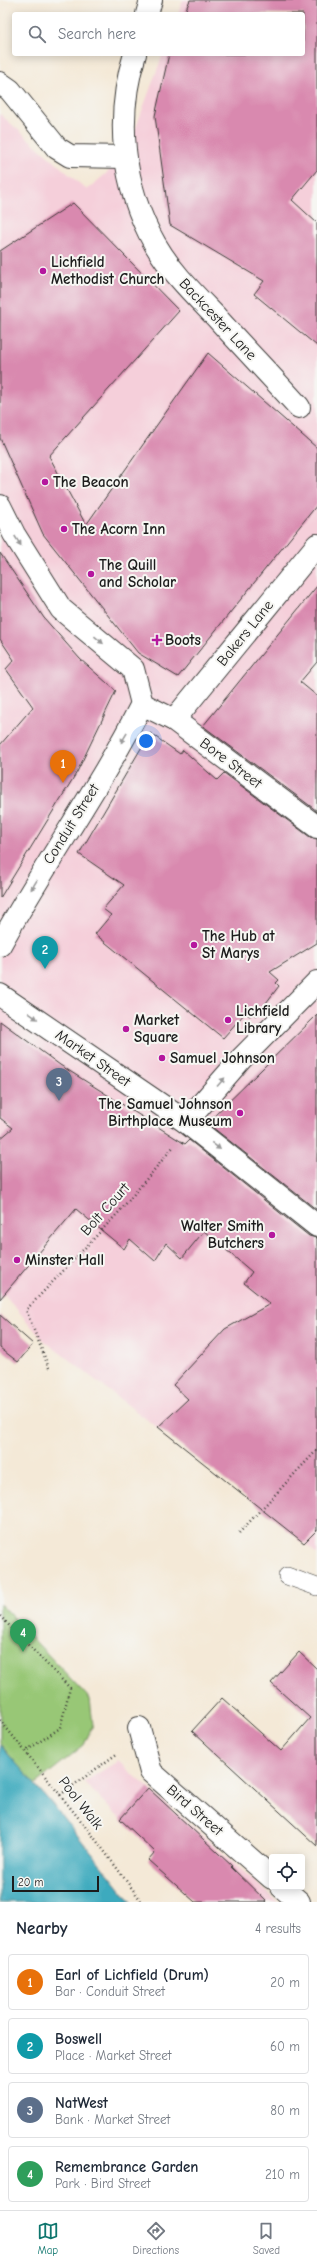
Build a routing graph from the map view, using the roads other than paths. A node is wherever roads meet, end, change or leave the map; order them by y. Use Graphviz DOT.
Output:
graph roads {
  1 [pos="151,0"];
  2 [pos="148,12"];
  3 [pos="135,56"];
  4 [pos="0,83"];
  5 [pos="125,157"];
  6 [pos="300,407"];
  7 [pos="0,506"];
  8 [pos="317,545"];
  9 [pos="142,704"];
  10 [pos="174,720"];
  11 [pos="317,827"];
  12 [pos="0,945"];
  13 [pos="317,982"];
  14 [pos="0,995"];
  15 [pos="188,1124"];
  16 [pos="317,1226"];
  17 [pos="287,1576"];
  18 [pos="317,1587"];
  19 [pos="140,1732"];
  20 [pos="269,1875"];
  21 [pos="285,1890"];
  22 [pos="299,1902"];
  1 -- 2 [label="street"];
  3 -- 5 [label="street, Backcester Lane"];
  4 -- 5 [label="street"];
  5 -- 6 [label="street, Backcester Lane"];
  7 -- 9 [label="street, one-way"];
  8 -- 10 [label="street, Bakers Lane"];
  9 -- 10 [label="street, Bore Street"];
  9 -- 12 [label="street, Conduit Street, one-way"];
  10 -- 11 [label="street, Bore Street"];
  15 -- 13 [label="street, one-way"];
  14 -- 15 [label="street, Market Street, one-way"];
  15 -- 16 [label="street, Market Street, one-way"];
  17 -- 18 [label="lane"];
  19 -- 20 [label="street, Bird Street"];
  21 -- 22 [label="street"];
}
